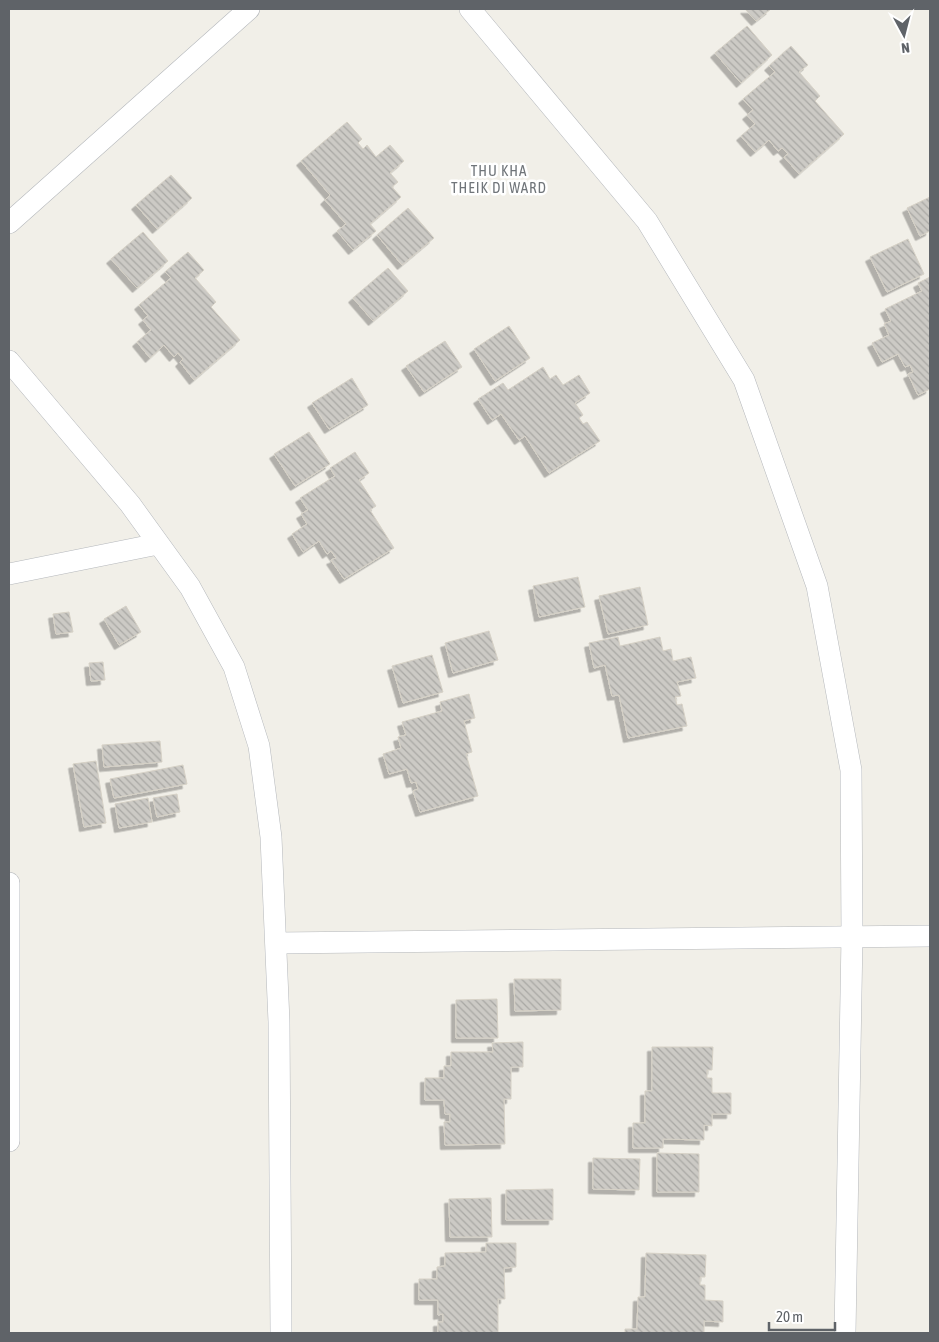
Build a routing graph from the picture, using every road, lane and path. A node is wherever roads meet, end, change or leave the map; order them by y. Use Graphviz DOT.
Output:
graph roads {
  1 [pos="249,9"];
  2 [pos="470,9"];
  3 [pos="9,223"];
  4 [pos="9,361"];
  5 [pos="158,544"];
  6 [pos="9,574"];
  7 [pos="9,883"];
  8 [pos="930,936"];
  9 [pos="852,937"];
  10 [pos="276,943"];
  11 [pos="9,1141"];
  12 [pos="281,1333"];
  13 [pos="845,1333"];
  1 -- 3 [label="street"];
  2 -- 9 [label="street"];
  4 -- 5 [label="street"];
  5 -- 6 [label="street"];
  5 -- 10 [label="street"];
  7 -- 11 [label="street"];
  8 -- 9 [label="street"];
  9 -- 10 [label="street"];
  9 -- 13 [label="street"];
  10 -- 12 [label="street"];
}
